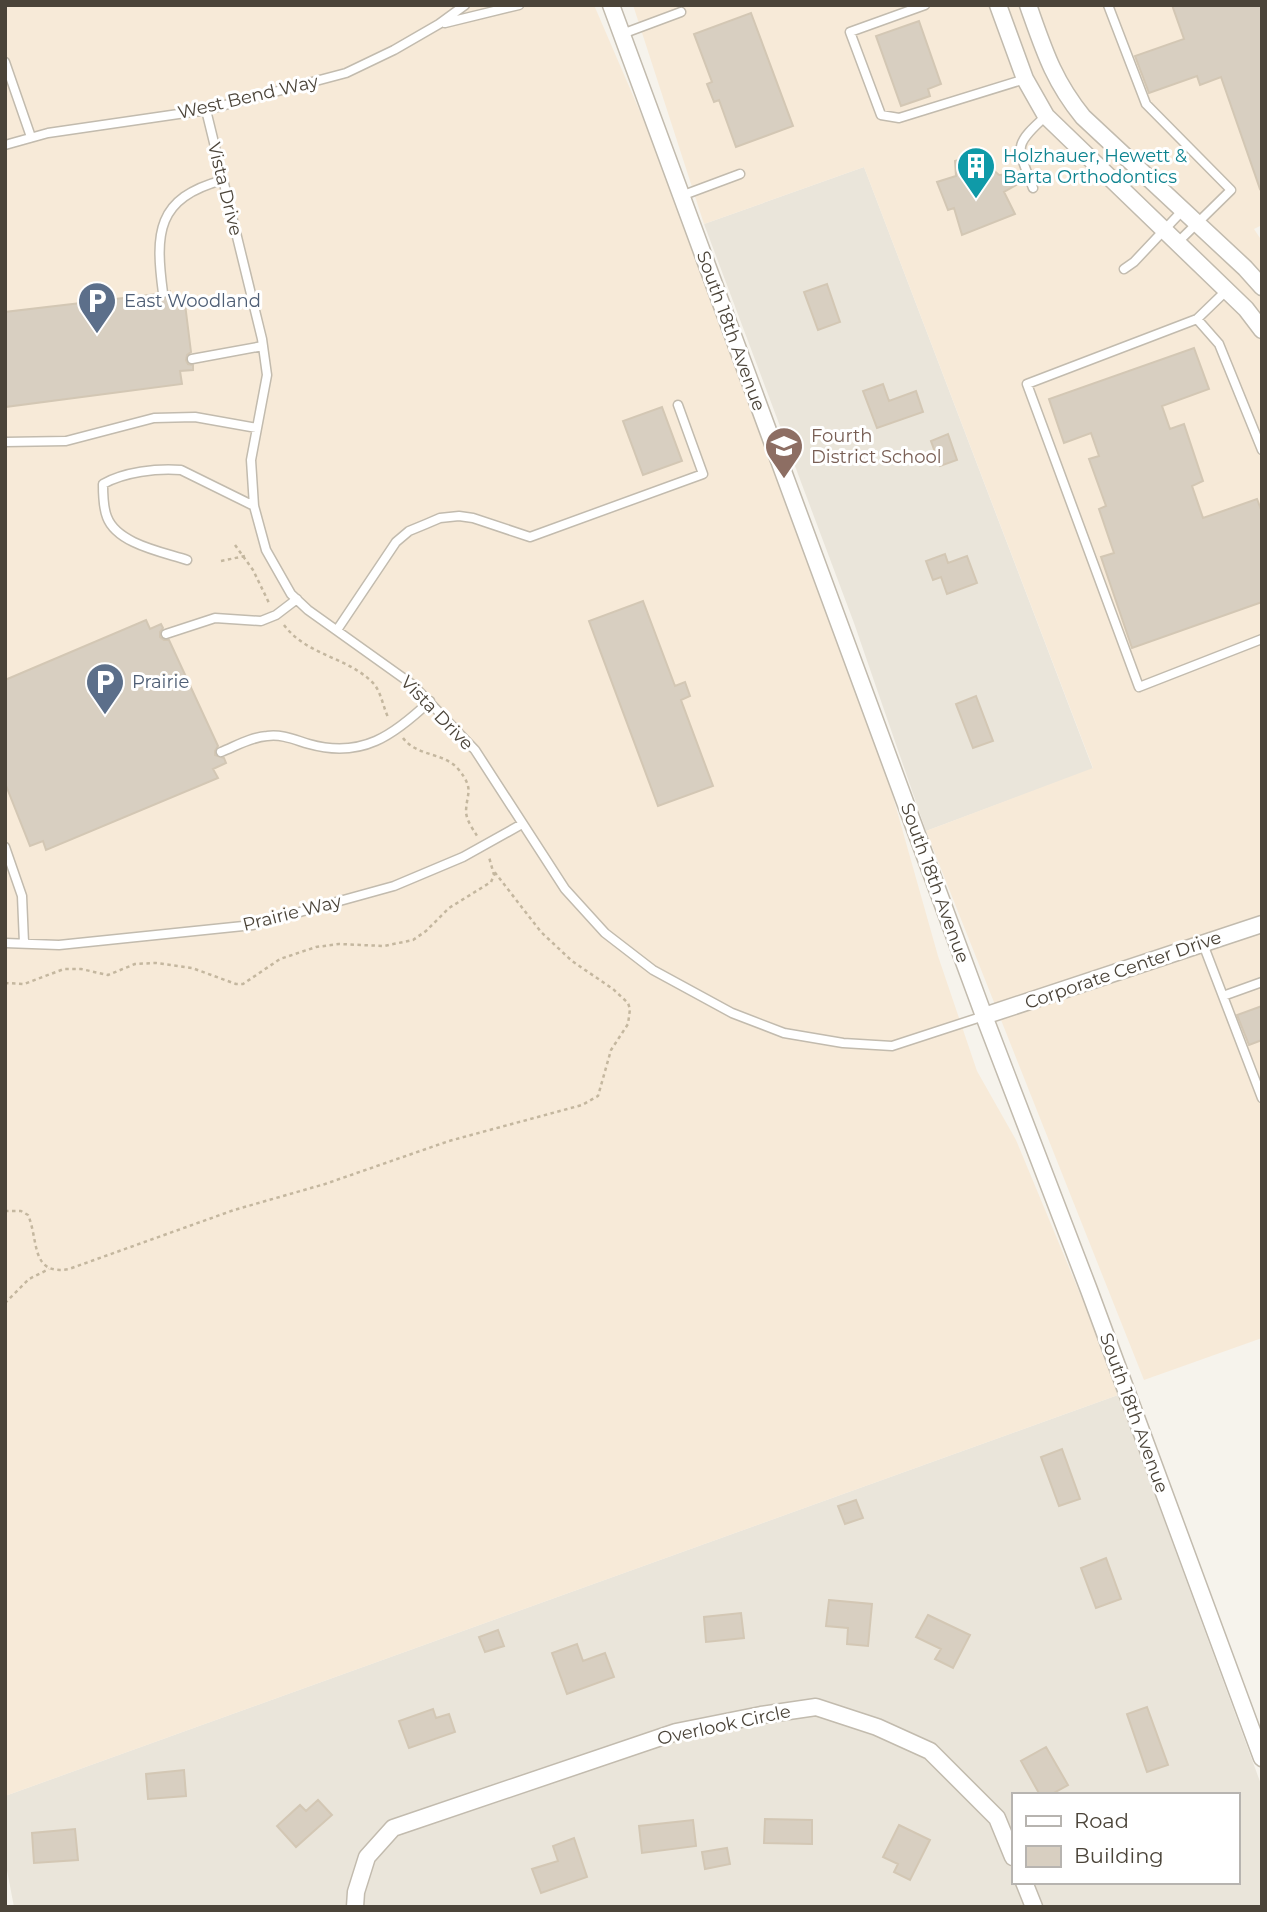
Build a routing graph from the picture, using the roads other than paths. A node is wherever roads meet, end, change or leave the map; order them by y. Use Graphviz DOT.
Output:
graph roads {
  1 [pos="465,5"];
  2 [pos="519,5"];
  3 [pos="611,5"];
  4 [pos="925,5"];
  5 [pos="998,5"];
  6 [pos="1028,5"];
  7 [pos="1108,5"];
  8 [pos="681,12"];
  9 [pos="439,24"];
  10 [pos="622,34"];
  11 [pos="5,62"];
  12 [pos="1025,79"];
  13 [pos="206,110"];
  14 [pos="1046,116"];
  15 [pos="32,137"];
  16 [pos="5,145"];
  17 [pos="740,174"];
  18 [pos="223,180"];
  19 [pos="1033,188"];
  20 [pos="681,196"];
  21 [pos="1183,210"];
  22 [pos="1197,223"];
  23 [pos="1164,230"];
  24 [pos="1177,243"];
  25 [pos="1124,269"];
  26 [pos="1262,287"];
  27 [pos="1227,290"];
  28 [pos="163,293"];
  29 [pos="1198,319"];
  30 [pos="1262,330"];
  31 [pos="262,346"];
  32 [pos="192,359"];
  33 [pos="678,405"];
  34 [pos="257,428"];
  35 [pos="5,442"];
  36 [pos="1262,450"];
  37 [pos="254,506"];
  38 [pos="187,560"];
  39 [pos="297,599"];
  40 [pos="337,630"];
  41 [pos="166,634"];
  42 [pos="1262,639"];
  43 [pos="430,701"];
  44 [pos="221,752"];
  45 [pos="523,824"];
  46 [pos="5,847"];
  47 [pos="1262,924"];
  48 [pos="5,943"];
  49 [pos="24,943"];
  50 [pos="1203,944"];
  51 [pos="1262,982"];
  52 [pos="1223,996"];
  53 [pos="984,1016"];
  54 [pos="1262,1098"];
  55 [pos="1262,1759"];
  56 [pos="1012,1855"];
  57 [pos="1025,1884"];
  58 [pos="355,1907"];
  59 [pos="1034,1907"];
  1 -- 9 [label="lane, West Bend Way"];
  2 -- 9 [label="lane, West Bend Way"];
  3 -- 10 [label="street, South 18th Avenue"];
  4 -- 12 [label="lane"];
  5 -- 12 [label="street"];
  6 -- 21 [label="street"];
  7 -- 22 [label="lane"];
  8 -- 10 [label="lane"];
  9 -- 13 [label="lane, West Bend Way"];
  10 -- 20 [label="street, South 18th Avenue"];
  11 -- 15 [label="lane"];
  12 -- 14 [label="street"];
  13 -- 15 [label="lane, West Bend Way"];
  13 -- 18 [label="lane, Vista Drive"];
  14 -- 19 [label="lane"];
  14 -- 23 [label="street"];
  15 -- 16 [label="lane, West Bend Way"];
  17 -- 20 [label="lane"];
  18 -- 28 [label="lane"];
  18 -- 31 [label="lane, Vista Drive"];
  20 -- 53 [label="street, South 18th Avenue"];
  21 -- 22 [label="street"];
  21 -- 23 [label="lane"];
  22 -- 24 [label="lane"];
  22 -- 26 [label="street"];
  23 -- 24 [label="street"];
  23 -- 25 [label="lane"];
  24 -- 27 [label="street"];
  27 -- 29 [label="lane"];
  27 -- 30 [label="street"];
  29 -- 36 [label="lane"];
  29 -- 42 [label="lane"];
  31 -- 32 [label="lane"];
  31 -- 34 [label="lane, Vista Drive"];
  33 -- 40 [label="lane"];
  34 -- 35 [label="lane"];
  34 -- 37 [label="lane, Vista Drive"];
  37 -- 38 [label="lane"];
  37 -- 39 [label="lane, Vista Drive"];
  39 -- 40 [label="lane, Vista Drive"];
  39 -- 41 [label="lane"];
  40 -- 43 [label="lane, Vista Drive"];
  43 -- 44 [label="lane"];
  43 -- 45 [label="lane, Vista Drive"];
  45 -- 49 [label="lane, Prairie Way"];
  45 -- 53 [label="lane, Vista Drive"];
  46 -- 49 [label="lane"];
  47 -- 50 [label="street, Corporate Center Drive"];
  48 -- 49 [label="lane, Prairie Way"];
  50 -- 52 [label="lane"];
  50 -- 53 [label="street, Corporate Center Drive"];
  51 -- 52 [label="lane"];
  52 -- 54 [label="lane"];
  53 -- 55 [label="street, South 18th Avenue"];
  56 -- 58 [label="street, Overlook Circle"];
  57 -- 59 [label="street"];
}
